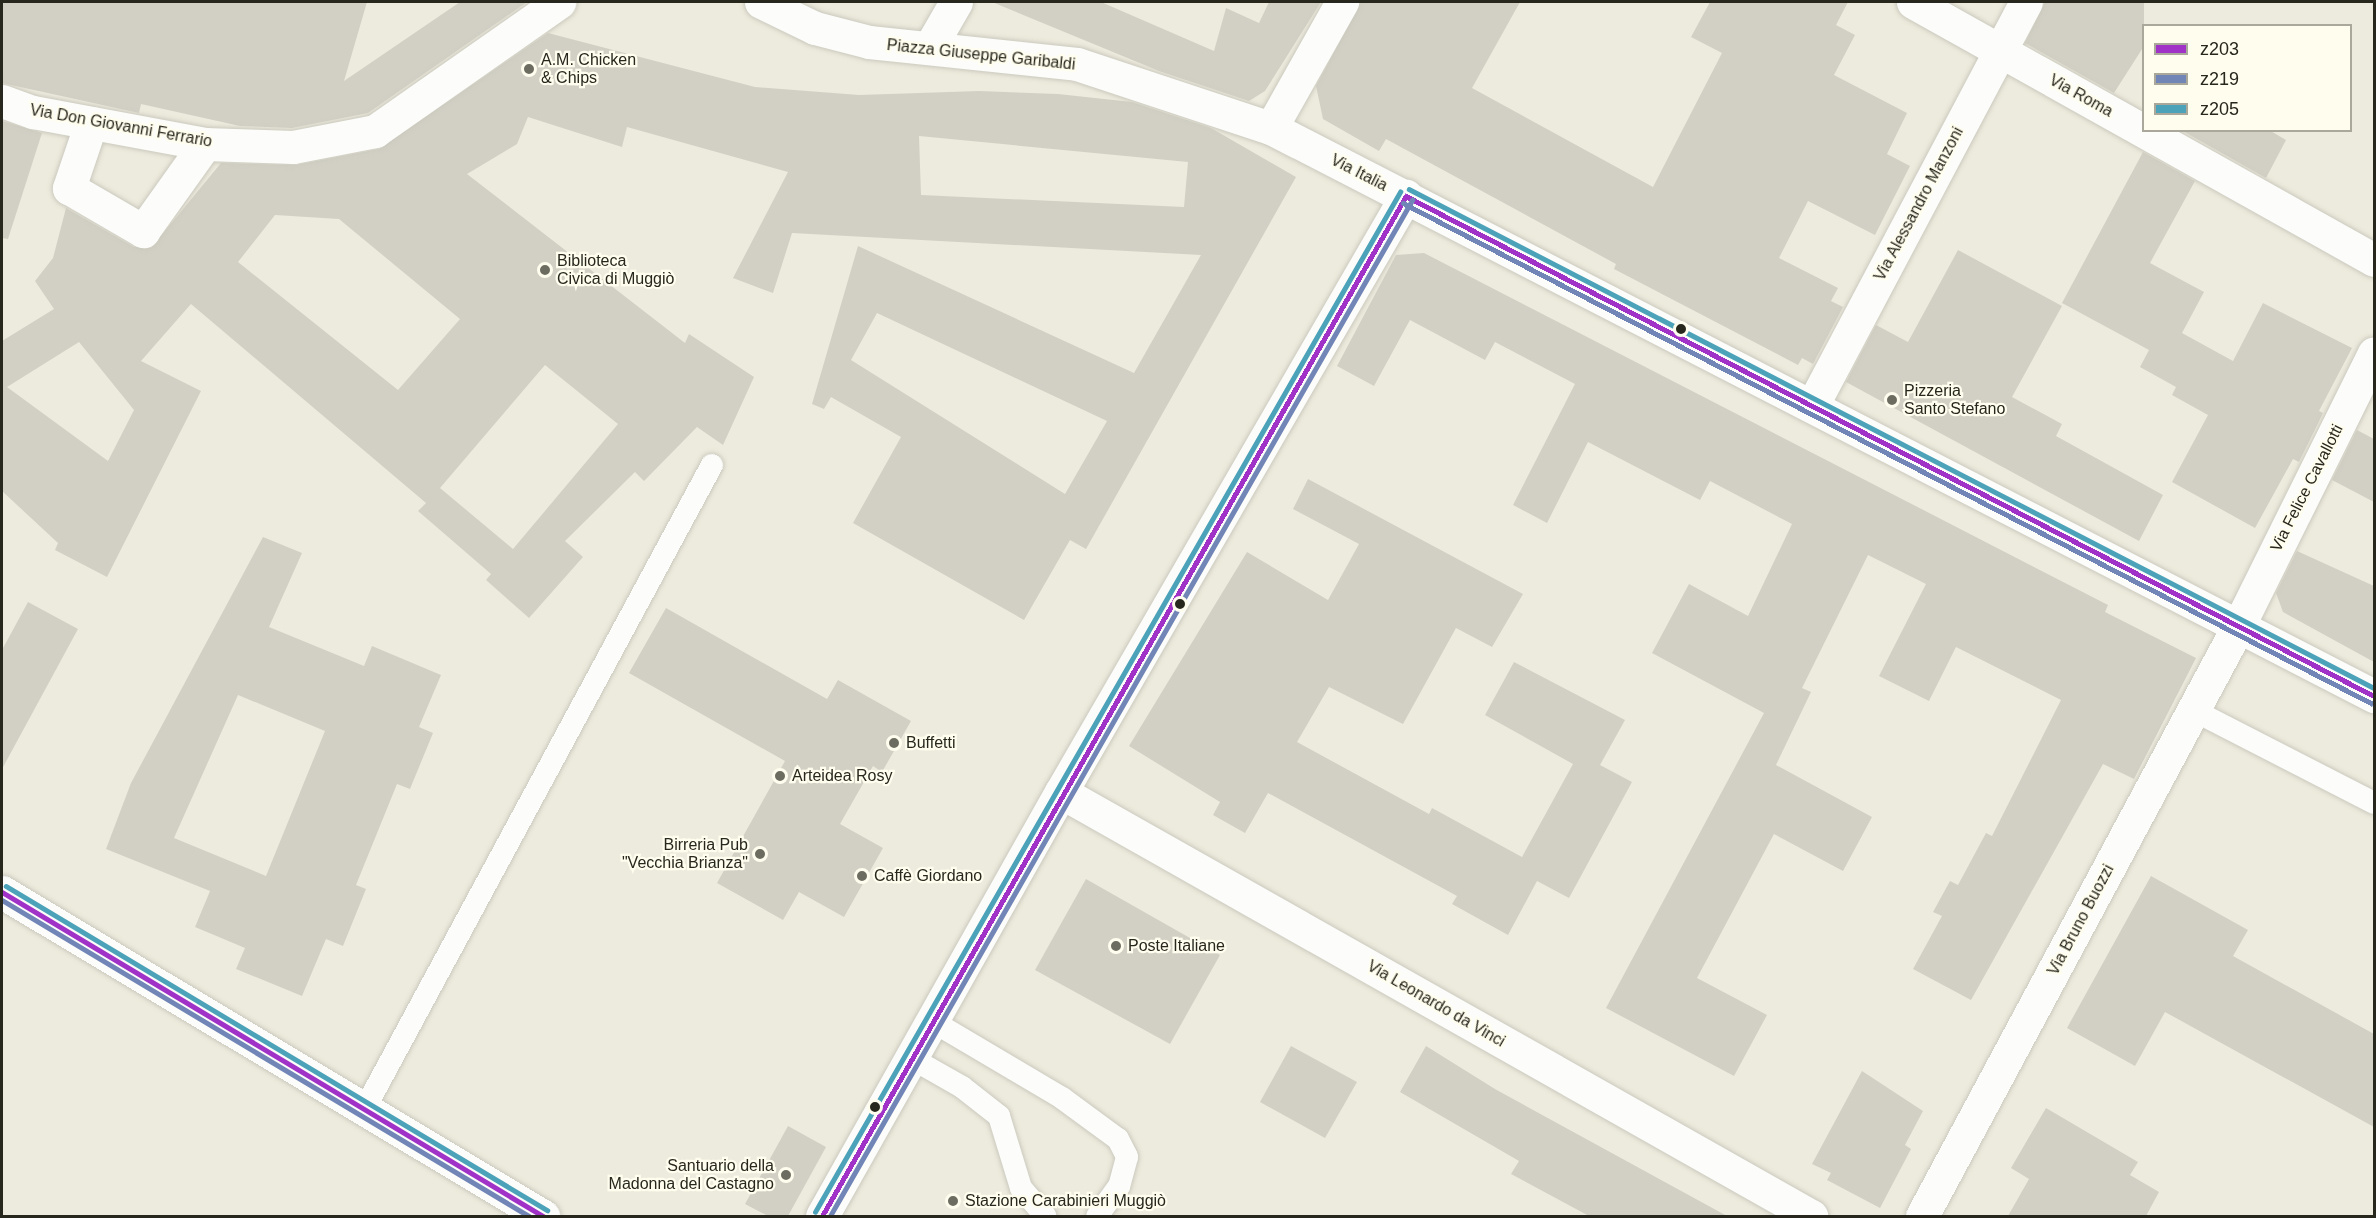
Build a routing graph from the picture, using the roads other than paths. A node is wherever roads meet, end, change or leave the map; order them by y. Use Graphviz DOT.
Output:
graph roads {
  1 [pos="559,2"];
  2 [pos="761,2"];
  3 [pos="956,2"];
  4 [pos="1342,2"];
  5 [pos="1913,2"];
  6 [pos="2026,2"];
  7 [pos="930,47"];
  8 [pos="2000,50"];
  9 [pos="2,100"];
  10 [pos="91,123"];
  11 [pos="1271,128"];
  12 [pos="2142,130"];
  13 [pos="2146,132"];
  14 [pos="206,144"];
  15 [pos="1406,196"];
  16 [pos="2374,260"];
  17 [pos="2374,353"];
  18 [pos="1812,406"];
  19 [pos="712,465"];
  20 [pos="2240,623"];
  21 [pos="2374,696"];
  22 [pos="2193,710"];
  23 [pos="1061,792"];
  24 [pos="2374,803"];
  25 [pos="2,892"];
  26 [pos="932,1021"];
  27 [pos="911,1058"];
  28 [pos="363,1112"];
  29 [pos="543,1216"];
  30 [pos="822,1216"];
  31 [pos="1045,1216"];
  32 [pos="1097,1216"];
  33 [pos="1811,1216"];
  34 [pos="1922,1216"];
  1 -- 14 [label="street, Via Don Giovanni Ferrario"];
  2 -- 7 [label="street, Piazza Giuseppe Garibaldi"];
  3 -- 7 [label="street"];
  4 -- 11 [label="street"];
  5 -- 8 [label="street, Via Roma"];
  6 -- 8 [label="street, Via Alessandro Manzoni"];
  7 -- 11 [label="street, Piazza Giuseppe Garibaldi"];
  8 -- 12 [label="street, Via Roma"];
  8 -- 18 [label="street, Via Alessandro Manzoni"];
  9 -- 10 [label="street, Via Don Giovanni Ferrario"];
  10 -- 14 [label="street, Via Don Giovanni Ferrario"];
  10 -- 14 [label="street"];
  11 -- 15 [label="street, Via Italia"];
  13 -- 16 [label="street, Via Roma"];
  15 -- 18 [label="street, Via Italia"];
  15 -- 23 [label="street"];
  17 -- 20 [label="street, Via Felice Cavallotti"];
  18 -- 20 [label="street, Via Italia"];
  19 -- 28 [label="lane"];
  20 -- 21 [label="street, Via Italia"];
  20 -- 22 [label="street, Via Bruno Buozzi"];
  22 -- 24 [label="lane"];
  22 -- 34 [label="street, Via Bruno Buozzi"];
  23 -- 26 [label="street"];
  23 -- 33 [label="street, Via Leonardo da Vinci"];
  25 -- 28 [label="street"];
  26 -- 27 [label="street"];
  26 -- 32 [label="lane"];
  27 -- 30 [label="street"];
  27 -- 31 [label="lane"];
  28 -- 29 [label="street"];
}
